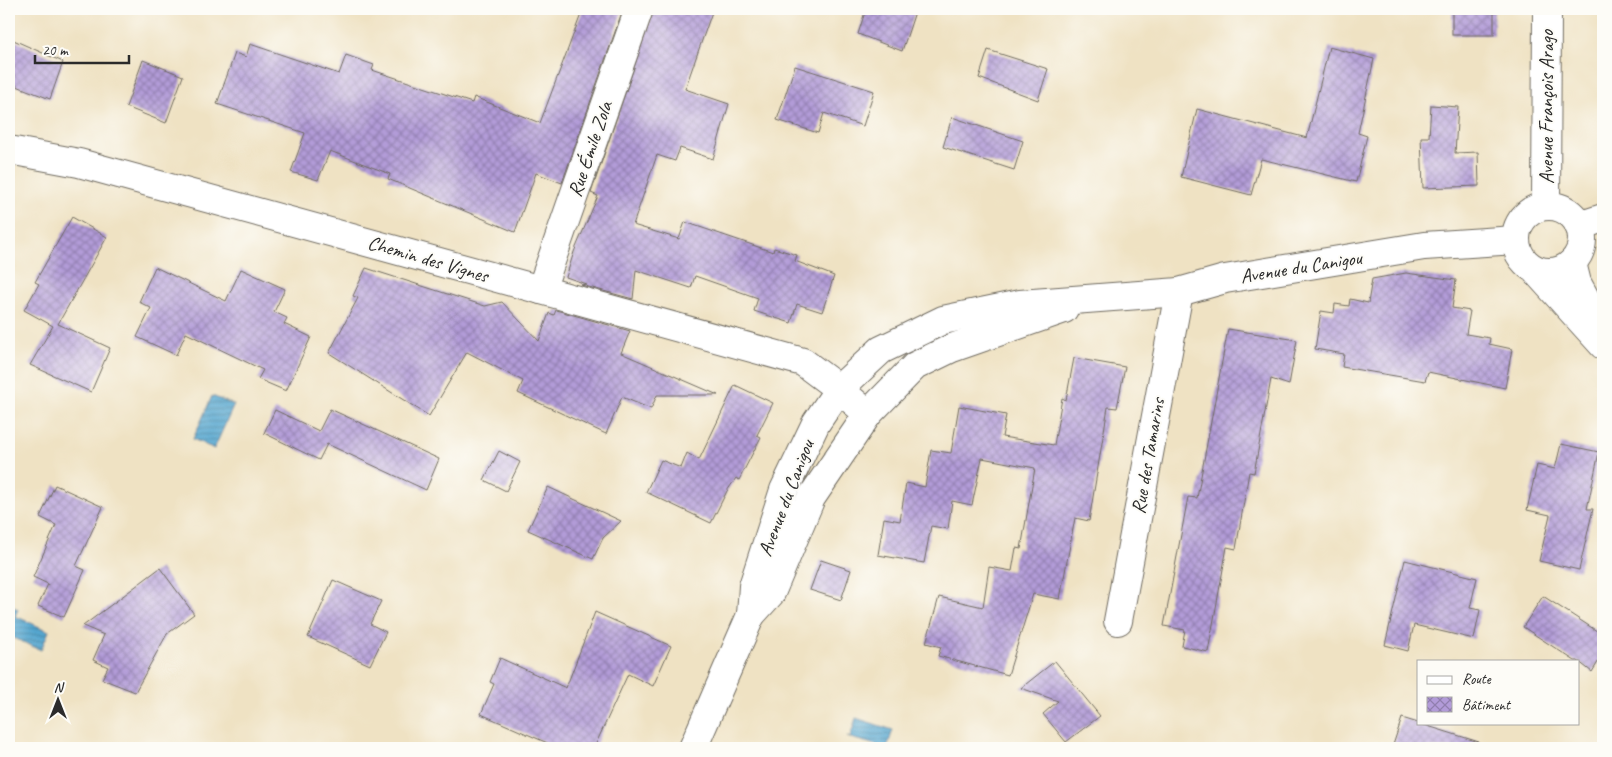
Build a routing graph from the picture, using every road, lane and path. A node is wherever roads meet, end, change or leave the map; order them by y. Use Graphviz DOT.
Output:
graph roads {
  1 [pos="639,9"];
  2 [pos="1547,9"];
  3 [pos="9,150"];
  4 [pos="1546,206"];
  5 [pos="1591,222"];
  6 [pos="1516,240"];
  7 [pos="1572,263"];
  8 [pos="1535,270"];
  9 [pos="542,290"];
  10 [pos="1179,292"];
  11 [pos="1087,300"];
  12 [pos="1603,332"];
  13 [pos="1603,344"];
  14 [pos="840,389"];
  15 [pos="868,414"];
  16 [pos="751,615"];
  17 [pos="1118,621"];
  18 [pos="693,748"];
  1 -- 9 [label="main road, Rue Émile Zola"];
  2 -- 4 [label="main road, Avenue François Arago"];
  3 -- 9 [label="main road, Chemin des Vignes"];
  4 -- 5 [label="main road"];
  4 -- 6 [label="main road"];
  5 -- 7 [label="main road"];
  6 -- 8 [label="main road"];
  6 -- 10 [label="main road, Avenue du Canigou"];
  7 -- 8 [label="main road"];
  7 -- 12 [label="main road"];
  8 -- 13 [label="main road"];
  9 -- 14 [label="main road, Chemin des Vignes"];
  10 -- 11 [label="main road, Avenue du Canigou"];
  10 -- 17 [label="main road, Rue des Tamarins"];
  11 -- 14 [label="main road, Avenue du Canigou"];
  11 -- 15 [label="main road, Avenue du Canigou"];
  14 -- 15 [label="main road, Chemin des Vignes"];
  14 -- 16 [label="main road, Avenue du Canigou"];
  15 -- 16 [label="main road, Avenue du Canigou"];
  16 -- 18 [label="main road, Avenue du Canigou"];
}
